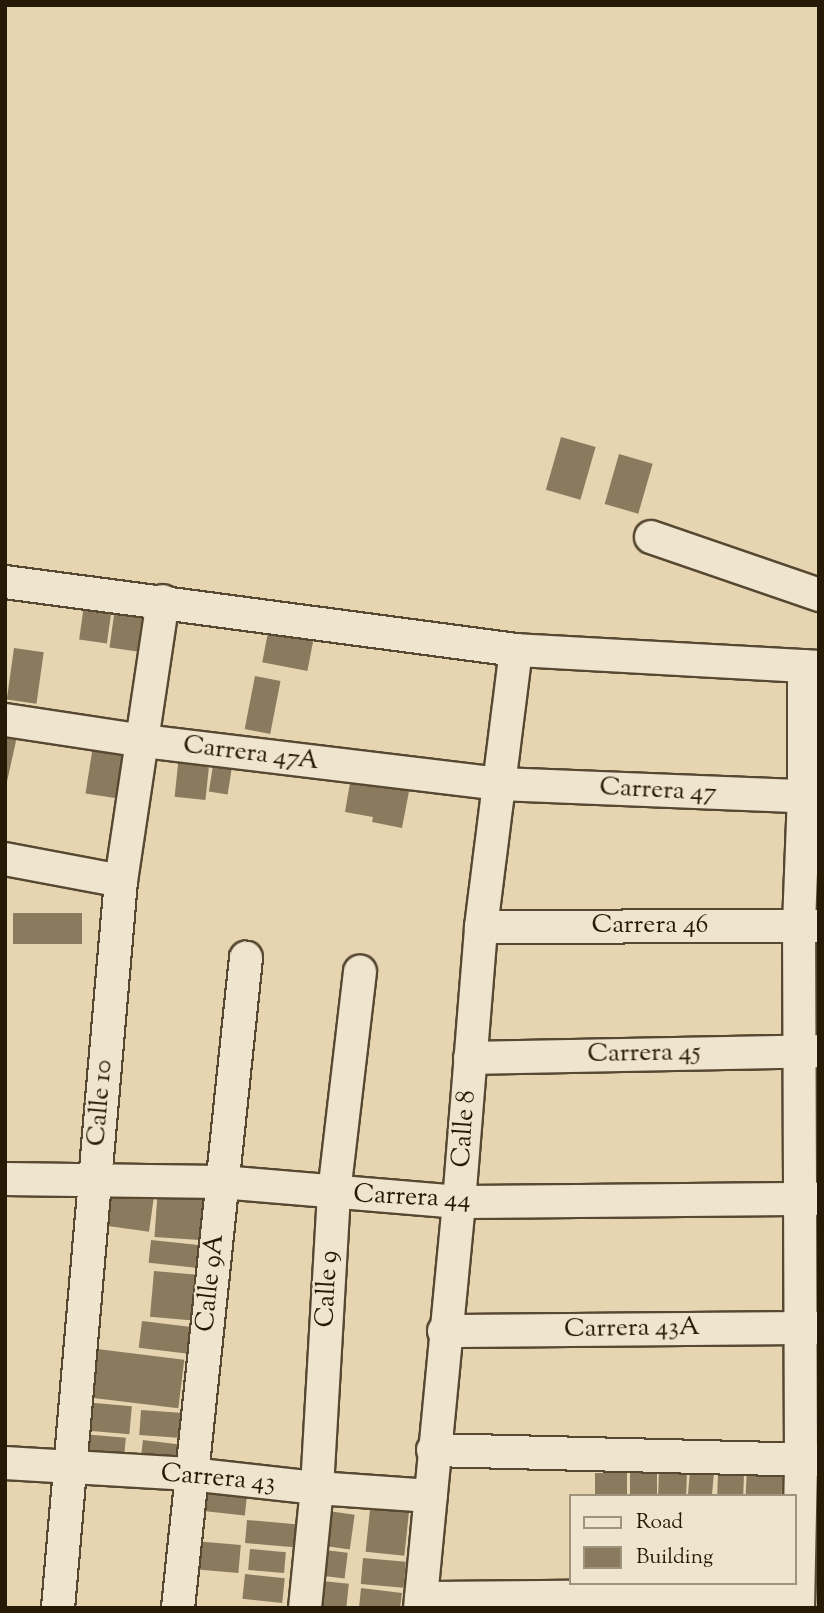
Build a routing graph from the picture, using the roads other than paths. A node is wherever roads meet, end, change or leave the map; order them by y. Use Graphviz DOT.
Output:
graph roads {
  1 [pos="651,537"];
  2 [pos="5,582"];
  3 [pos="819,595"];
  4 [pos="163,601"];
  5 [pos="516,650"];
  6 [pos="811,667"];
  7 [pos="5,720"];
  8 [pos="144,741"];
  9 [pos="497,784"];
  10 [pos="811,797"];
  11 [pos="5,859"];
  12 [pos="121,881"];
  13 [pos="481,926"];
  14 [pos="809,926"];
  15 [pos="246,958"];
  16 [pos="360,972"];
  17 [pos="809,1051"];
  18 [pos="470,1058"];
  19 [pos="94,1178"];
  20 [pos="5,1179"];
  21 [pos="221,1182"];
  22 [pos="334,1193"];
  23 [pos="810,1199"];
  24 [pos="459,1202"];
  25 [pos="809,1328"];
  26 [pos="444,1331"];
  27 [pos="433,1450"];
  28 [pos="810,1460"];
  29 [pos="5,1463"];
  30 [pos="69,1467"];
  31 [pos="190,1474"];
  32 [pos="317,1489"];
  33 [pos="431,1496"];
  34 [pos="798,1601"];
  35 [pos="421,1603"];
  36 [pos="58,1608"];
  37 [pos="178,1608"];
  38 [pos="305,1608"];
  1 -- 3 [label="street"];
  2 -- 4 [label="street"];
  4 -- 5 [label="street"];
  4 -- 8 [label="street, Calle 10"];
  5 -- 6 [label="street"];
  5 -- 9 [label="street, Calle 8"];
  6 -- 10 [label="street"];
  7 -- 8 [label="street, Carrera 47A"];
  8 -- 9 [label="street, Carrera 47A"];
  8 -- 12 [label="street, Calle 10"];
  9 -- 10 [label="street, Carrera 47"];
  9 -- 13 [label="street, Calle 8"];
  10 -- 14 [label="street"];
  11 -- 12 [label="street"];
  12 -- 19 [label="street, Calle 10"];
  13 -- 14 [label="street, Carrera 46"];
  13 -- 18 [label="street, Calle 8"];
  14 -- 17 [label="street"];
  15 -- 21 [label="street, Calle 9A"];
  16 -- 22 [label="street, Calle 9"];
  17 -- 18 [label="street, Carrera 45"];
  17 -- 23 [label="street"];
  18 -- 24 [label="street, Calle 8"];
  19 -- 20 [label="street, Carrera 44"];
  19 -- 21 [label="street, Carrera 44"];
  19 -- 30 [label="street, Calle 10"];
  21 -- 22 [label="street, Carrera 44"];
  21 -- 31 [label="street, Calle 9A"];
  22 -- 24 [label="street, Carrera 44"];
  22 -- 32 [label="street, Calle 9"];
  23 -- 24 [label="street, Carrera 44"];
  23 -- 25 [label="street"];
  24 -- 26 [label="street, Calle 8"];
  25 -- 26 [label="street, Carrera 43A"];
  25 -- 28 [label="street"];
  26 -- 27 [label="street, Calle 8"];
  27 -- 28 [label="street"];
  27 -- 33 [label="street, Calle 8"];
  28 -- 34 [label="street"];
  29 -- 30 [label="street, Carrera 43"];
  30 -- 31 [label="street, Carrera 43"];
  30 -- 36 [label="street, Calle 10"];
  31 -- 32 [label="street, Carrera 43"];
  31 -- 37 [label="street, Calle 9A"];
  32 -- 33 [label="street, Carrera 43"];
  32 -- 38 [label="street, Calle 9"];
  33 -- 35 [label="street, Calle 8"];
  34 -- 35 [label="street"];
}
